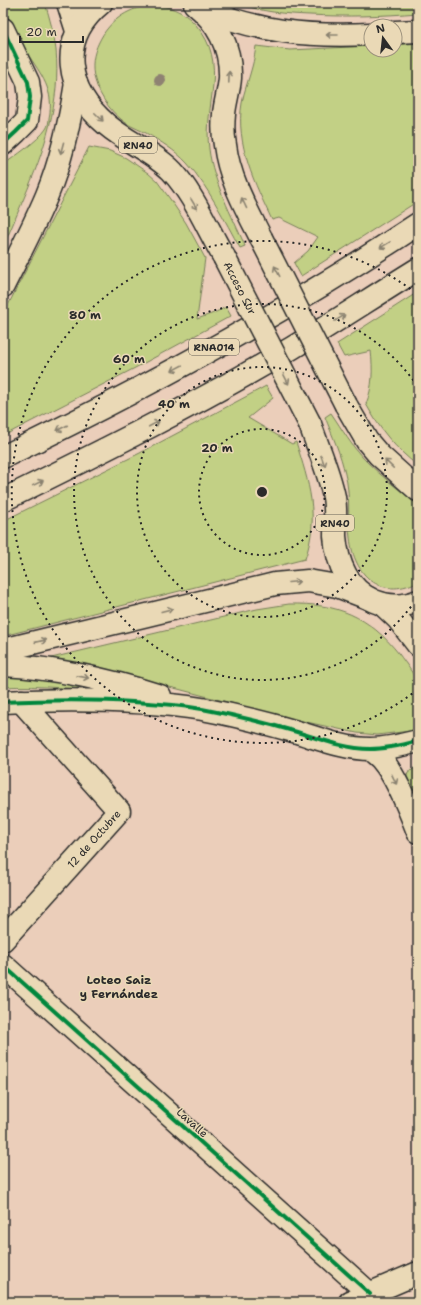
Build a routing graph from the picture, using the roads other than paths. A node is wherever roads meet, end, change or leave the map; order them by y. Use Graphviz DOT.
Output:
graph roads {
  1 [pos="68,3"];
  2 [pos="101,3"];
  3 [pos="197,5"];
  4 [pos="3,30"];
  5 [pos="77,31"];
  6 [pos="418,31"];
  7 [pos="403,32"];
  8 [pos="363,34"];
  9 [pos="76,83"];
  10 [pos="3,144"];
  11 [pos="418,224"];
  12 [pos="418,269"];
  13 [pos="3,286"];
  14 [pos="3,457"];
  15 [pos="418,490"];
  16 [pos="3,500"];
  17 [pos="375,601"];
  18 [pos="418,601"];
  19 [pos="418,645"];
  20 [pos="3,650"];
  21 [pos="3,665"];
  22 [pos="12,701"];
  23 [pos="202,709"];
  24 [pos="418,741"];
  25 [pos="370,749"];
  26 [pos="418,832"];
  27 [pos="3,940"];
  28 [pos="3,965"];
  29 [pos="418,1273"];
  30 [pos="370,1294"];
  31 [pos="350,1302"];
  1 -- 5 [label="main road"];
  2 -- 5 [label="main road, Acceso Sur / RN40"];
  8 -- 3 [label="main road, one-way"];
  15 -- 3 [label="main road, one-way, bridge"];
  4 -- 10 [label="main road"];
  5 -- 9 [label="main road, Acceso Sur / RN40"];
  6 -- 7 [label="main road"];
  9 -- 13 [label="main road, one-way"];
  9 -- 17 [label="main road, Acceso Sur / RN40, one-way, bridge"];
  11 -- 14 [label="main road, RNA014, one-way"];
  16 -- 12 [label="main road, one-way"];
  17 -- 18 [label="main road"];
  17 -- 19 [label="main road, Acceso Sur / RN40"];
  20 -- 17 [label="main road, one-way"];
  21 -- 23 [label="main road, one-way"];
  22 -- 23 [label="main road"];
  22 -- 27 [label="main road, 12 de Octubre"];
  23 -- 25 [label="main road"];
  24 -- 25 [label="main road"];
  25 -- 26 [label="main road, one-way"];
  28 -- 30 [label="main road, Lavalle"];
  29 -- 30 [label="main road"];
  30 -- 31 [label="main road"];
}
